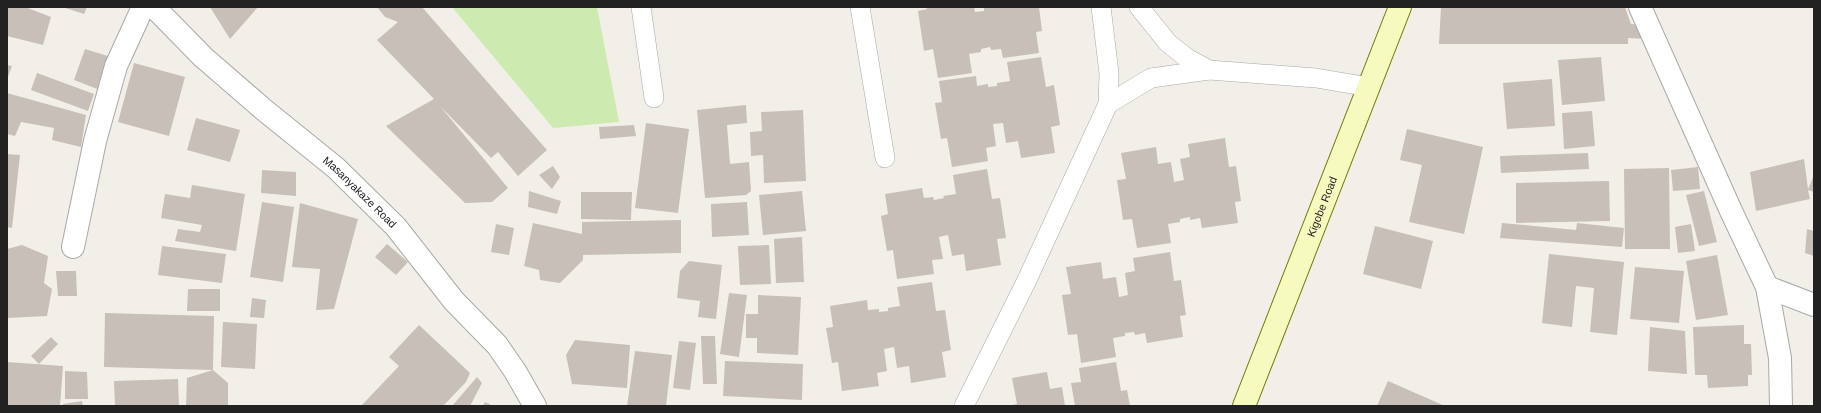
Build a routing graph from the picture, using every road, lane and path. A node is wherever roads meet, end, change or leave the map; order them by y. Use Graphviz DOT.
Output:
graph roads {
  1 [pos="143,7"];
  2 [pos="154,7"];
  3 [pos="640,7"];
  4 [pos="860,7"];
  5 [pos="1100,7"];
  6 [pos="1139,7"];
  7 [pos="1400,7"];
  8 [pos="1640,7"];
  9 [pos="1209,70"];
  10 [pos="1369,87"];
  11 [pos="654,98"];
  12 [pos="1108,104"];
  13 [pos="885,158"];
  14 [pos="73,247"];
  15 [pos="1767,287"];
  16 [pos="1814,305"];
  17 [pos="535,406"];
  18 [pos="964,406"];
  19 [pos="1244,406"];
  20 [pos="1781,406"];
  1 -- 14 [label="street"];
  2 -- 17 [label="street, Masanyakaze Road"];
  3 -- 11 [label="lane"];
  4 -- 13 [label="lane"];
  5 -- 12 [label="lane"];
  6 -- 9 [label="lane"];
  7 -- 10 [label="street, Kigobe Road"];
  8 -- 15 [label="street"];
  9 -- 10 [label="lane"];
  9 -- 12 [label="lane"];
  10 -- 19 [label="street, Kigobe Road"];
  12 -- 18 [label="lane"];
  15 -- 16 [label="street"];
  15 -- 20 [label="street"];
}
